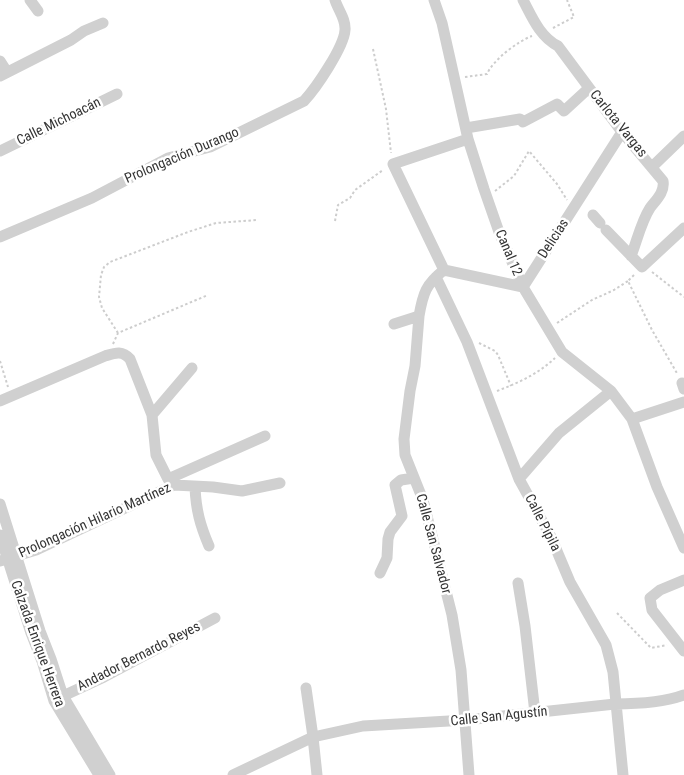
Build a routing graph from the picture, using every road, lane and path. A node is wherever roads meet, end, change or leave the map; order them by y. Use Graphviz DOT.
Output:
graph roads {
  1 [pos="30,0"];
  2 [pos="335,0"];
  3 [pos="434,0"];
  4 [pos="523,0"];
  5 [pos="567,0"];
  6 [pos="38,11"];
  7 [pos="103,23"];
  8 [pos="542,33"];
  9 [pos="373,49"];
  10 [pos="0,61"];
  11 [pos="4,74"];
  12 [pos="455,78"];
  13 [pos="589,88"];
  14 [pos="117,94"];
  15 [pos="622,132"];
  16 [pos="467,133"];
  17 [pos="684,136"];
  18 [pos="0,151"];
  19 [pos="393,164"];
  20 [pos="653,166"];
  21 [pos="485,193"];
  22 [pos="573,209"];
  23 [pos="592,210"];
  24 [pos="257,220"];
  25 [pos="335,221"];
  26 [pos="684,228"];
  27 [pos="0,238"];
  28 [pos="631,256"];
  29 [pos="642,267"];
  30 [pos="440,273"];
  31 [pos="628,281"];
  32 [pos="523,287"];
  33 [pos="208,295"];
  34 [pos="684,297"];
  35 [pos="419,316"];
  36 [pos="394,324"];
  37 [pos="548,328"];
  38 [pos="467,342"];
  39 [pos="562,352"];
  40 [pos="0,360"];
  41 [pos="192,368"];
  42 [pos="511,386"];
  43 [pos="683,386"];
  44 [pos="611,391"];
  45 [pos="486,395"];
  46 [pos="6,398"];
  47 [pos="684,402"];
  48 [pos="152,415"];
  49 [pos="632,419"];
  50 [pos="265,436"];
  51 [pos="414,478"];
  52 [pos="519,479"];
  53 [pos="171,482"];
  54 [pos="280,483"];
  55 [pos="195,486"];
  56 [pos="0,504"];
  57 [pos="0,536"];
  58 [pos="209,546"];
  59 [pos="684,548"];
  60 [pos="8,558"];
  61 [pos="382,568"];
  62 [pos="684,580"];
  63 [pos="518,583"];
  64 [pos="617,613"];
  65 [pos="215,618"];
  66 [pos="682,647"];
  67 [pos="306,688"];
  68 [pos="684,694"];
  69 [pos="63,696"];
  70 [pos="615,704"];
  71 [pos="535,713"];
  72 [pos="466,720"];
  73 [pos="314,737"];
  74 [pos="99,775"];
  75 [pos="110,775"];
  76 [pos="233,775"];
  77 [pos="317,775"];
  78 [pos="470,775"];
  79 [pos="623,775"];
  1 -- 6 [label="street"];
  2 -- 27 [label="street, Prolongación Durango"];
  3 -- 12 [label="street, Canal 12"];
  4 -- 8 [label="street"];
  5 -- 8 [label="path"];
  7 -- 11 [label="street"];
  8 -- 12 [label="path"];
  8 -- 13 [label="street, Carlota Vargas"];
  9 -- 19 [label="path"];
  10 -- 11 [label="street"];
  12 -- 16 [label="street, Canal 12"];
  13 -- 15 [label="street, Carlota Vargas"];
  13 -- 16 [label="street"];
  14 -- 18 [label="street, Calle Michoacán"];
  15 -- 20 [label="street, Carlota Vargas"];
  15 -- 23 [label="street, Delicias"];
  16 -- 19 [label="street"];
  16 -- 21 [label="street, Canal 12"];
  17 -- 20 [label="street, Carlota Vargas"];
  19 -- 25 [label="path"];
  19 -- 30 [label="street, Calle Pípila"];
  20 -- 28 [label="street"];
  21 -- 22 [label="path"];
  21 -- 32 [label="street, Canal 12"];
  22 -- 23 [label="street, Delicias"];
  22 -- 32 [label="street, Delicias"];
  23 -- 28 [label="street"];
  24 -- 33 [label="path"];
  26 -- 29 [label="street"];
  28 -- 29 [label="street"];
  29 -- 31 [label="path"];
  29 -- 34 [label="path"];
  30 -- 32 [label="street"];
  30 -- 35 [label="street, Calle San Salvador"];
  30 -- 38 [label="street, Calle Pípila"];
  31 -- 37 [label="path"];
  31 -- 43 [label="path"];
  32 -- 37 [label="street, Canal 12"];
  35 -- 36 [label="street"];
  35 -- 51 [label="street, Calle San Salvador"];
  37 -- 39 [label="street, Canal 12"];
  38 -- 42 [label="path"];
  38 -- 45 [label="street, Calle Pípila"];
  39 -- 42 [label="path"];
  39 -- 44 [label="street, Canal 12"];
  40 -- 46 [label="path"];
  41 -- 48 [label="street"];
  42 -- 45 [label="path"];
  44 -- 49 [label="street, Canal 12"];
  44 -- 52 [label="street"];
  45 -- 52 [label="street, Calle Pípila"];
  46 -- 48 [label="street"];
  47 -- 49 [label="street"];
  48 -- 53 [label="street"];
  49 -- 59 [label="street, Canal 12"];
  50 -- 53 [label="street"];
  51 -- 61 [label="street"];
  51 -- 72 [label="street, Calle San Salvador"];
  52 -- 70 [label="street, Calle Pípila"];
  53 -- 55 [label="street, Prolongación Hilario Martínez"];
  53 -- 60 [label="street, Prolongación Hilario Martínez"];
  54 -- 55 [label="street, Prolongación Hilario Martínez"];
  55 -- 58 [label="street"];
  56 -- 60 [label="street, Calzada Enrique Herrera"];
  57 -- 60 [label="street, Calzada Enrique Herrera"];
  60 -- 69 [label="street, Calzada Enrique Herrera"];
  60 -- 74 [label="street, Calzada Enrique Herrera"];
  62 -- 66 [label="street"];
  63 -- 71 [label="street"];
  64 -- 66 [label="path"];
  65 -- 69 [label="street, Andador Bernardo Reyes"];
  67 -- 73 [label="street"];
  68 -- 70 [label="street, Calle San Agustín"];
  69 -- 75 [label="street, Calzada Enrique Herrera"];
  70 -- 71 [label="street, Calle San Agustín"];
  70 -- 79 [label="street, Calle Pípila"];
  71 -- 72 [label="street, Calle San Agustín"];
  72 -- 73 [label="street, Calle San Agustín"];
  72 -- 78 [label="street, Calle San Salvador"];
  73 -- 76 [label="street, Calle San Agustín"];
  73 -- 77 [label="street"];
}
